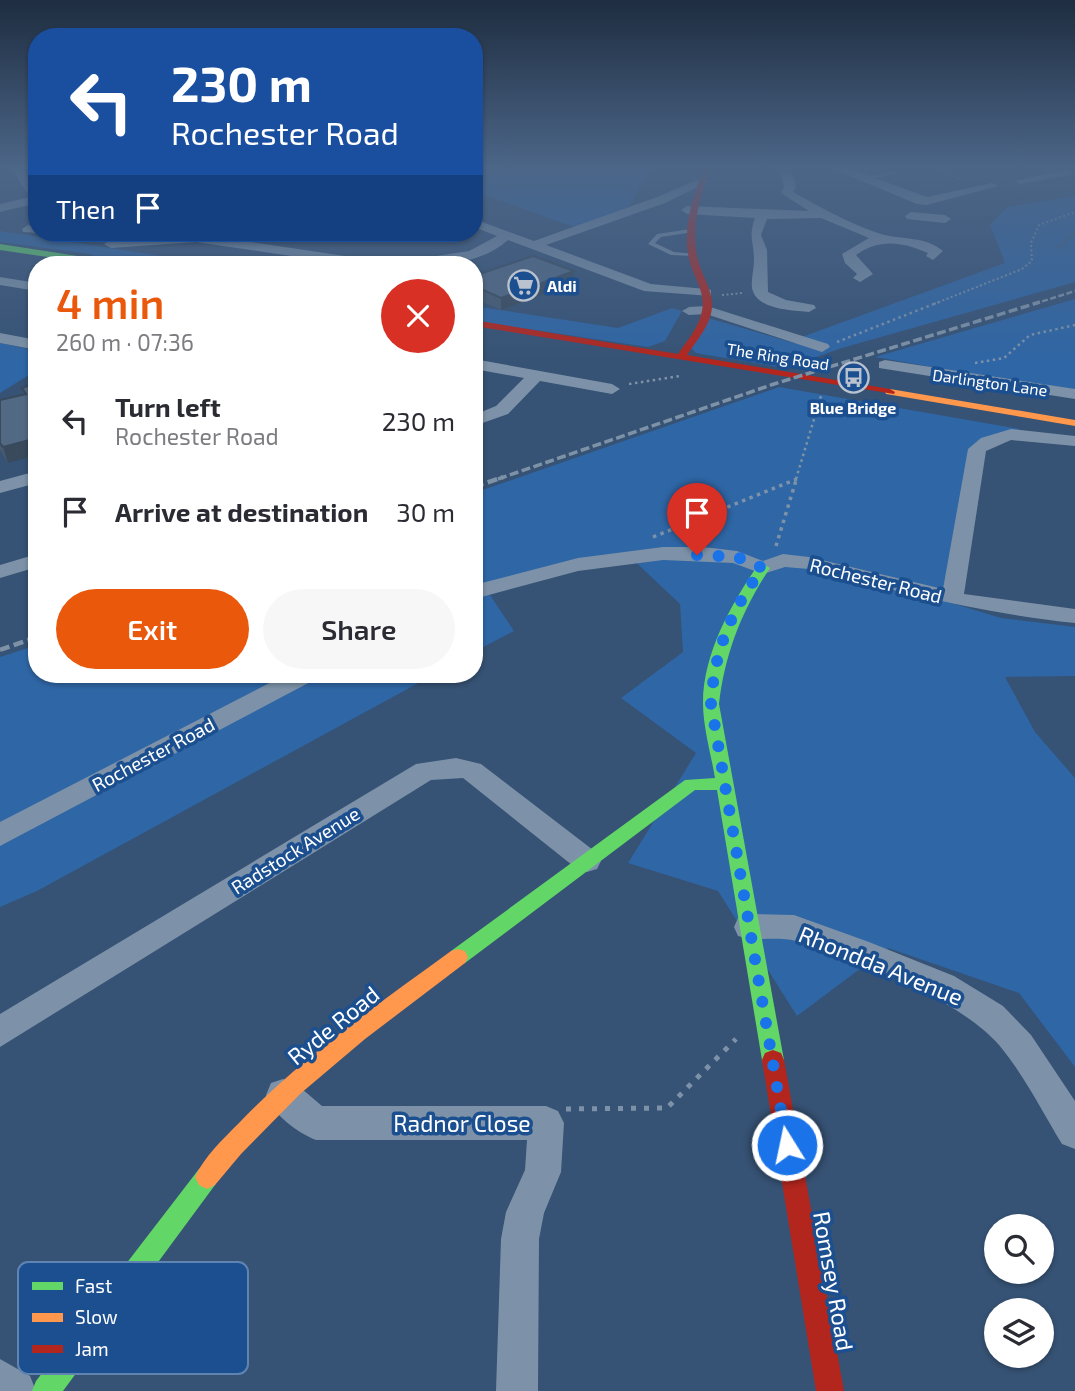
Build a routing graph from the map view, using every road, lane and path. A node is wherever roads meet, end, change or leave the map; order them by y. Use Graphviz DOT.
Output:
graph roads {
  1 [pos="500,233"];
  2 [pos="571,233"];
  3 [pos="673,233"];
  4 [pos="685,233"];
  5 [pos="756,233"];
  6 [pos="868,233"];
  7 [pos="1036,233"];
  8 [pos="506,235"];
  9 [pos="880,238"];
  10 [pos="139,242"];
  11 [pos="223,242"];
  12 [pos="534,246"];
  13 [pos="0,247"];
  14 [pos="151,250"];
  15 [pos="954,251"];
  16 [pos="687,255"];
  17 [pos="57,256"];
  18 [pos="318,256"];
  19 [pos="462,256"];
  20 [pos="882,274"];
  21 [pos="0,281"];
  22 [pos="28,286"];
  23 [pos="688,292"];
  24 [pos="760,292"];
  25 [pos="706,299"];
  26 [pos="819,309"];
  27 [pos="689,311"];
  28 [pos="483,324"];
  29 [pos="1075,325"];
  30 [pos="0,338"];
  31 [pos="28,343"];
  32 [pos="826,346"];
  33 [pos="664,354"];
  34 [pos="681,357"];
  35 [pos="885,365"];
  36 [pos="483,366"];
  37 [pos="536,375"];
  38 [pos="688,375"];
  39 [pos="953,376"];
  40 [pos="613,388"];
  41 [pos="1075,394"];
  42 [pos="821,396"];
  43 [pos="483,417"];
  44 [pos="1075,423"];
  45 [pos="1075,441"];
  46 [pos="28,479"];
  47 [pos="797,479"];
  48 [pos="0,487"];
  49 [pos="646,540"];
  50 [pos="28,563"];
  51 [pos="757,564"];
  52 [pos="0,572"];
  53 [pos="483,589"];
  54 [pos="952,598"];
  55 [pos="1075,616"];
  56 [pos="289,683"];
  57 [pos="723,784"];
  58 [pos="0,835"];
  59 [pos="587,861"];
  60 [pos="749,927"];
  61 [pos="0,1032"];
  62 [pos="768,1035"];
  63 [pos="283,1095"];
  64 [pos="546,1123"];
  65 [pos="1075,1132"];
  66 [pos="143,1262"];
  67 [pos="59,1374"];
  68 [pos="0,1380"];
  69 [pos="15,1391"];
  70 [pos="46,1391"];
  71 [pos="517,1391"];
  72 [pos="830,1391"];
  1 -- 8 [label="street"];
  2 -- 12 [label="street"];
  3 -- 16 [label="lane"];
  4 -- 16 [label="street"];
  5 -- 24 [label="street"];
  6 -- 9 [label="street"];
  7 -- 32 [label="path"];
  8 -- 12 [label="street"];
  8 -- 19 [label="street"];
  9 -- 15 [label="street"];
  9 -- 20 [label="street"];
  10 -- 14 [label="street"];
  11 -- 18 [label="street"];
  12 -- 23 [label="street"];
  13 -- 17 [label="street"];
  16 -- 23 [label="street"];
  16 -- 25 [label="street"];
  21 -- 22 [label="street"];
  23 -- 25 [label="street"];
  23 -- 27 [label="street"];
  24 -- 25 [label="path"];
  24 -- 26 [label="street"];
  25 -- 27 [label="street"];
  25 -- 32 [label="street"];
  25 -- 34 [label="street"];
  27 -- 33 [label="street"];
  28 -- 33 [label="street, The Ring Road"];
  29 -- 39 [label="path"];
  30 -- 31 [label="street"];
  33 -- 34 [label="street, The Ring Road"];
  34 -- 44 [label="street, The Ring Road"];
  35 -- 39 [label="street, Darlington Lane"];
  36 -- 37 [label="street"];
  37 -- 40 [label="street"];
  37 -- 43 [label="street"];
  38 -- 40 [label="path"];
  39 -- 41 [label="street, Darlington Lane"];
  42 -- 47 [label="path"];
  45 -- 54 [label="street"];
  46 -- 48 [label="street"];
  47 -- 49 [label="path"];
  47 -- 51 [label="path"];
  50 -- 52 [label="street"];
  51 -- 53 [label="street, Rochester Road"];
  51 -- 54 [label="street, Rochester Road"];
  51 -- 57 [label="street, Romsey Road"];
  54 -- 55 [label="street, Rochester Road"];
  56 -- 58 [label="street, Rochester Road"];
  57 -- 59 [label="street, Ryde Road"];
  57 -- 60 [label="street, Romsey Road"];
  59 -- 61 [label="street, Radstock Avenue"];
  59 -- 63 [label="street, Ryde Road"];
  60 -- 62 [label="street, Romsey Road"];
  60 -- 65 [label="street, Rhondda Avenue"];
  62 -- 64 [label="path"];
  62 -- 72 [label="street, Romsey Road"];
  63 -- 64 [label="street, Radnor Close"];
  63 -- 66 [label="street, Ryde Road"];
  64 -- 71 [label="street, Radnor Close"];
  67 -- 70 [label="street, Ryde Road"];
  68 -- 69 [label="street"];
}
